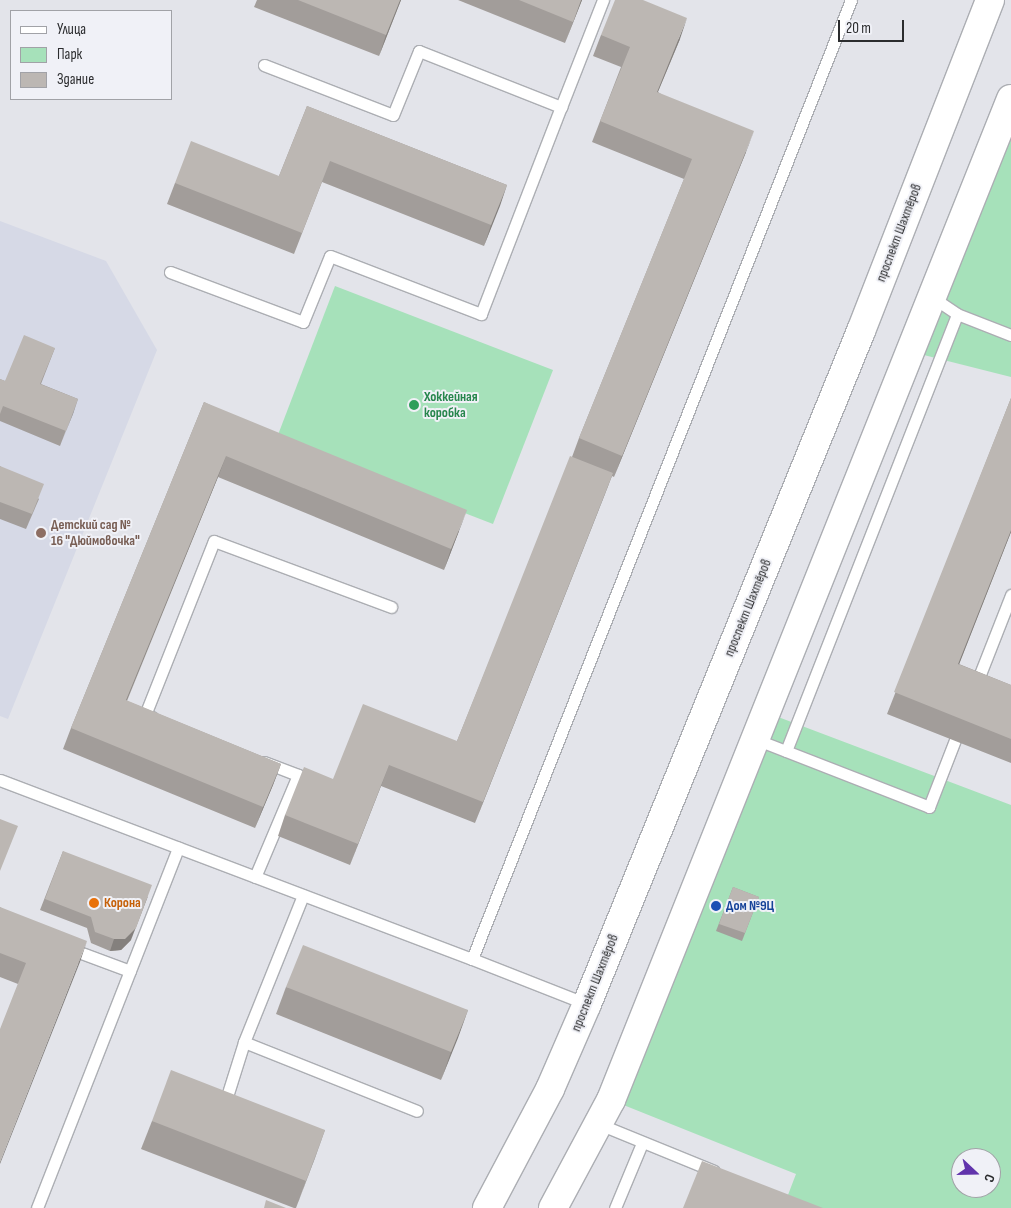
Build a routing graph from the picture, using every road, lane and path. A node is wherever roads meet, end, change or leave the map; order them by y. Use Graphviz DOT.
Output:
graph roads {
  1 [pos="602,0"];
  2 [pos="851,0"];
  3 [pos="990,0"];
  4 [pos="264,65"];
  5 [pos="1011,99"];
  6 [pos="561,106"];
  7 [pos="170,272"];
  8 [pos="931,296"];
  9 [pos="957,314"];
  10 [pos="1011,335"];
  11 [pos="1011,595"];
  12 [pos="391,607"];
  13 [pos="973,694"];
  14 [pos="163,722"];
  15 [pos="755,739"];
  16 [pos="955,740"];
  17 [pos="786,751"];
  18 [pos="253,757"];
  19 [pos="0,780"];
  20 [pos="178,848"];
  21 [pos="255,877"];
  22 [pos="303,895"];
  23 [pos="60,945"];
  24 [pos="472,958"];
  25 [pos="130,971"];
  26 [pos="587,1004"];
  27 [pos="244,1042"];
  28 [pos="224,1108"];
  29 [pos="417,1111"];
  30 [pos="598,1124"];
  31 [pos="642,1143"];
  32 [pos="723,1175"];
  33 [pos="37,1208"];
  34 [pos="487,1208"];
  35 [pos="553,1208"];
  36 [pos="615,1208"];
  1 -- 6 [label="lane"];
  2 -- 24 [label="lane"];
  3 -- 26 [label="main road, проспект Шахтёров"];
  4 -- 6 [label="lane"];
  5 -- 8 [label="main road"];
  6 -- 7 [label="lane"];
  8 -- 9 [label="lane"];
  8 -- 15 [label="main road"];
  9 -- 10 [label="lane"];
  9 -- 17 [label="lane"];
  11 -- 13 [label="lane"];
  12 -- 14 [label="lane"];
  15 -- 17 [label="lane"];
  15 -- 30 [label="main road"];
  16 -- 17 [label="lane"];
  18 -- 21 [label="lane"];
  19 -- 20 [label="lane"];
  20 -- 21 [label="lane"];
  20 -- 25 [label="lane"];
  21 -- 22 [label="lane"];
  22 -- 24 [label="lane"];
  22 -- 27 [label="lane"];
  23 -- 25 [label="lane"];
  24 -- 26 [label="lane"];
  25 -- 33 [label="lane"];
  26 -- 34 [label="main road, проспект Шахтёров"];
  27 -- 28 [label="lane"];
  27 -- 29 [label="lane"];
  30 -- 31 [label="lane"];
  30 -- 35 [label="main road"];
  31 -- 32 [label="lane"];
  31 -- 36 [label="lane"];
}
